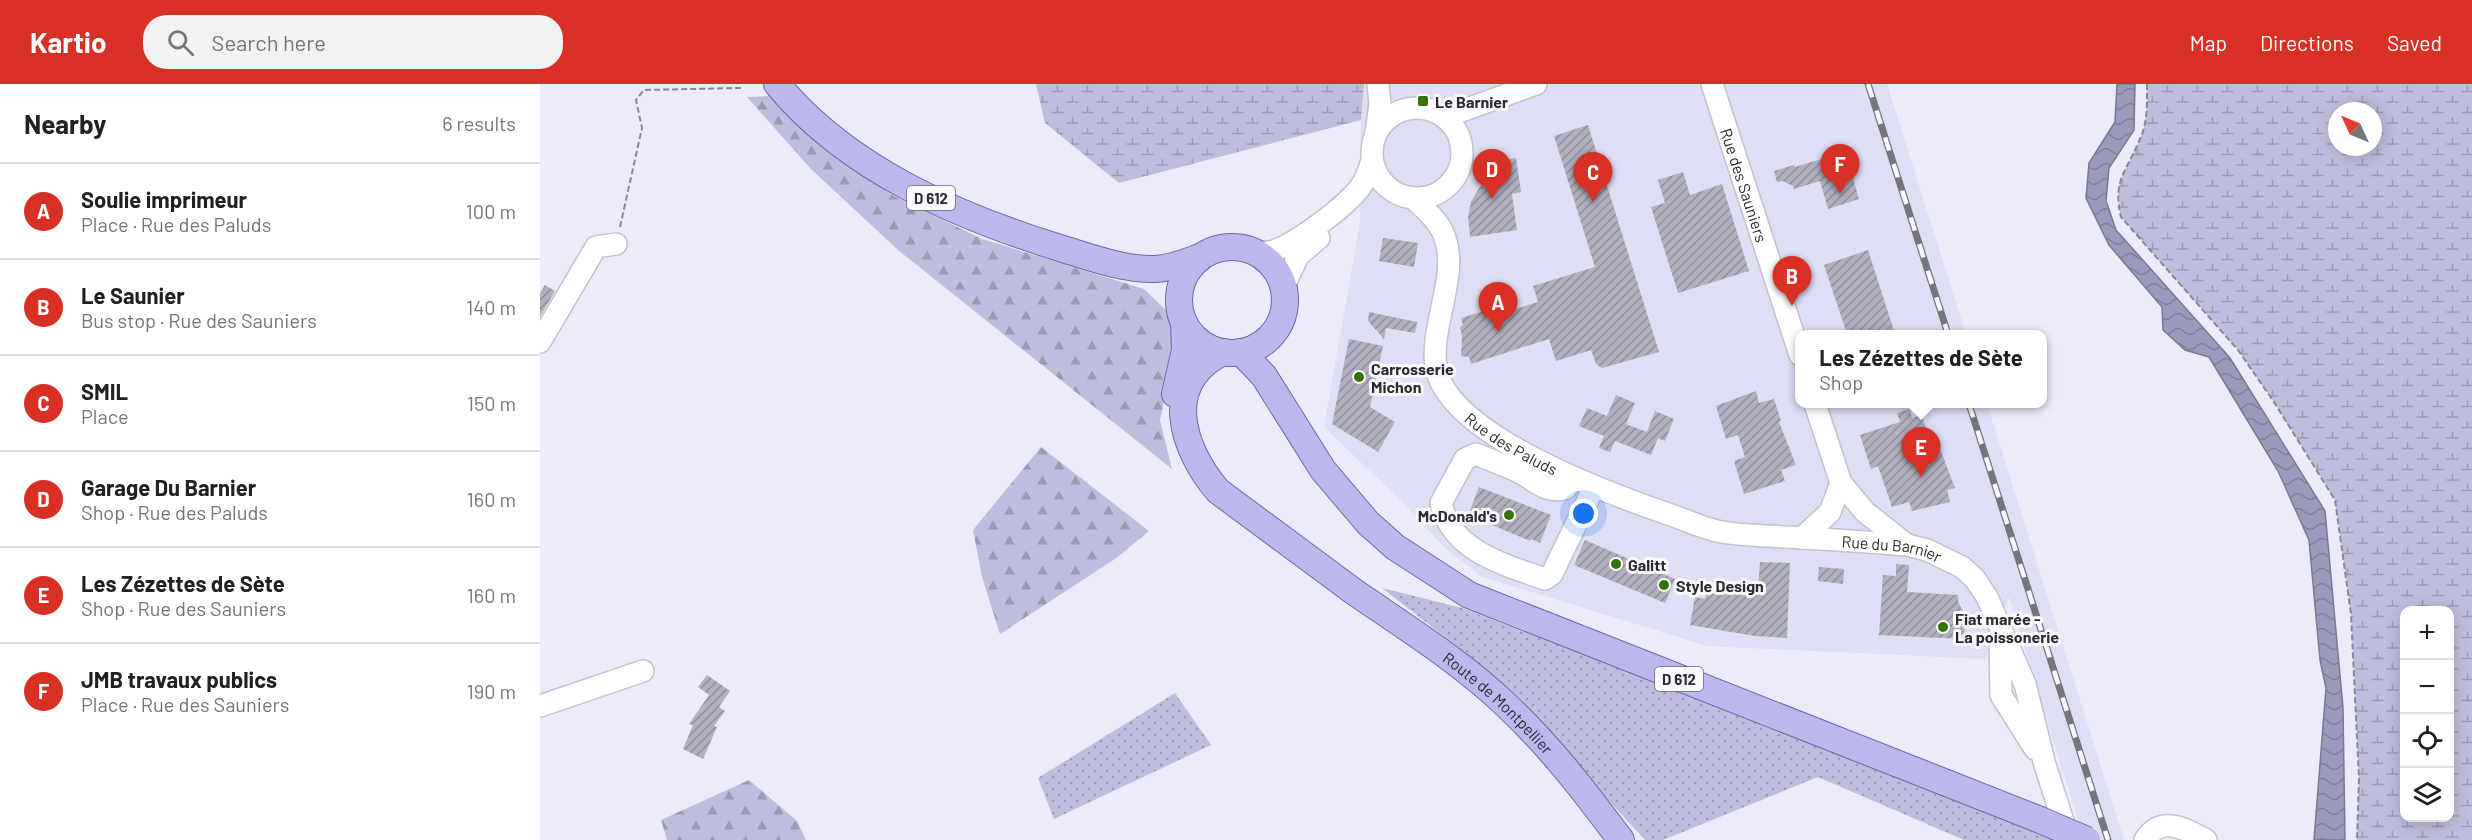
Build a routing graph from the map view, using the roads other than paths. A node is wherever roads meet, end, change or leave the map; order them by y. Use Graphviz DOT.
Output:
graph roads {
  1 [pos="777,84"];
  2 [pos="1536,84"];
  3 [pos="1712,84"];
  4 [pos="1379,85"];
  5 [pos="1417,108"];
  6 [pos="1442,115"];
  7 [pos="1376,133"];
  8 [pos="1372,160"];
  9 [pos="1405,196"];
  10 [pos="616,244"];
  11 [pos="1256,252"];
  12 [pos="1200,257"];
  13 [pos="1112,264"];
  14 [pos="1283,288"];
  15 [pos="1182,317"];
  16 [pos="1279,324"];
  17 [pos="1795,340"];
  18 [pos="540,342"];
  19 [pos="1232,352"];
  20 [pos="1816,408"];
  21 [pos="1585,482"];
  22 [pos="1841,483"];
  23 [pos="1345,495"];
  24 [pos="1750,535"];
  25 [pos="1802,538"];
  26 [pos="1907,545"];
  27 [pos="1352,590"];
  28 [pos="643,671"];
  29 [pos="540,706"];
  30 [pos="1620,840"];
  31 [pos="2069,840"];
  32 [pos="2087,840"];
  33 [pos="2145,840"];
  34 [pos="2206,840"];
  1 -- 13 [label="main road, D 612"];
  2 -- 6 [label="street"];
  3 -- 17 [label="street, Rue des Sauniers"];
  4 -- 5 [label="street"];
  4 -- 7 [label="street"];
  5 -- 6 [label="street"];
  5 -- 7 [label="street"];
  6 -- 9 [label="street"];
  7 -- 8 [label="street"];
  8 -- 9 [label="street"];
  8 -- 11 [label="street"];
  9 -- 14 [label="street"];
  9 -- 21 [label="street, Rue des Paluds"];
  10 -- 18 [label="street"];
  11 -- 12 [label="main road"];
  11 -- 14 [label="main road"];
  12 -- 13 [label="main road, D 612"];
  12 -- 15 [label="main road"];
  13 -- 15 [label="main road, D 612"];
  14 -- 16 [label="main road"];
  15 -- 19 [label="main road"];
  15 -- 27 [label="main road"];
  16 -- 19 [label="main road"];
  16 -- 23 [label="main road, D 612"];
  19 -- 23 [label="main road, D 612"];
  19 -- 27 [label="main road"];
  20 -- 22 [label="street"];
  21 -- 21 [label="street"];
  21 -- 24 [label="street, Rue des Paluds"];
  22 -- 25 [label="street"];
  22 -- 26 [label="street"];
  23 -- 32 [label="main road, D 612, bridge"];
  24 -- 25 [label="street, Rue du Barnier"];
  25 -- 26 [label="street, Rue du Barnier"];
  26 -- 31 [label="street, Rue du Barnier"];
  27 -- 30 [label="main road, Route de Montpellier"];
  28 -- 29 [label="street"];
  33 -- 34 [label="street"];
}
